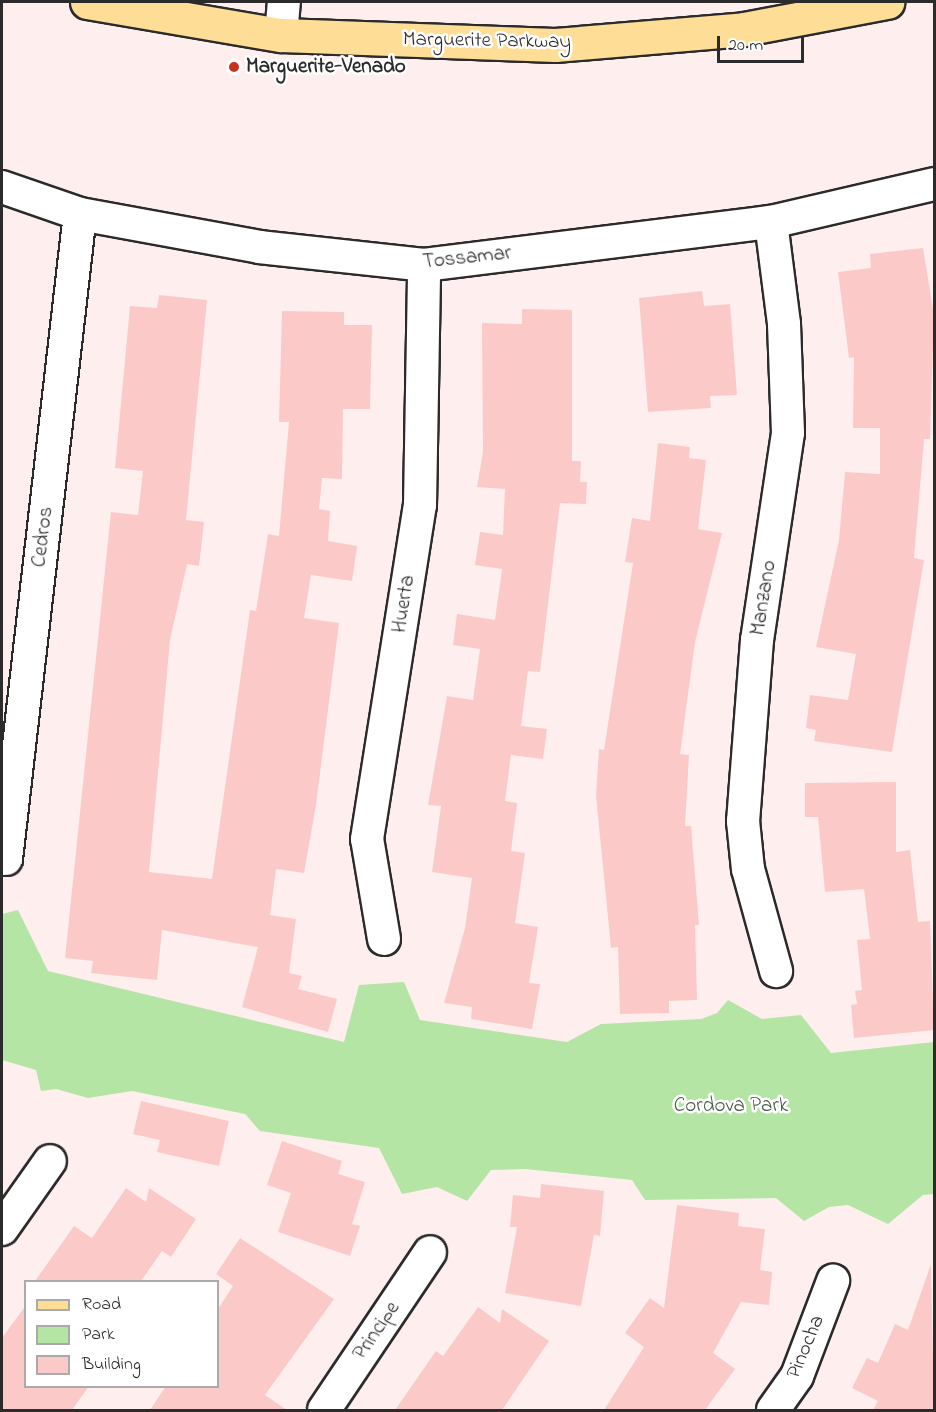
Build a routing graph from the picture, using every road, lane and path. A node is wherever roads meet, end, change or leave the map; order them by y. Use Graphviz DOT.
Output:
graph roads {
  1 [pos="87,2"];
  2 [pos="284,2"];
  3 [pos="887,2"];
  4 [pos="281,35"];
  5 [pos="934,184"];
  6 [pos="2,187"];
  7 [pos="80,214"];
  8 [pos="771,222"];
  9 [pos="424,265"];
  10 [pos="6,859"];
  11 [pos="384,939"];
  12 [pos="776,971"];
  13 [pos="50,1161"];
  14 [pos="2,1228"];
  15 [pos="430,1252"];
  16 [pos="833,1281"];
  17 [pos="324,1410"];
  18 [pos="773,1410"];
  1 -- 4 [label="main road, Marguerite Parkway"];
  2 -- 4 [label="street"];
  3 -- 4 [label="main road, Marguerite Parkway"];
  5 -- 8 [label="street, Tossamar"];
  6 -- 7 [label="street, Tossamar"];
  7 -- 9 [label="street, Tossamar"];
  7 -- 10 [label="street, Cedros"];
  8 -- 9 [label="street, Tossamar"];
  8 -- 12 [label="street, Manzano"];
  9 -- 11 [label="street, Huerta"];
  13 -- 14 [label="street"];
  15 -- 17 [label="street, Principe"];
  16 -- 18 [label="street, Pinocha"];
}
